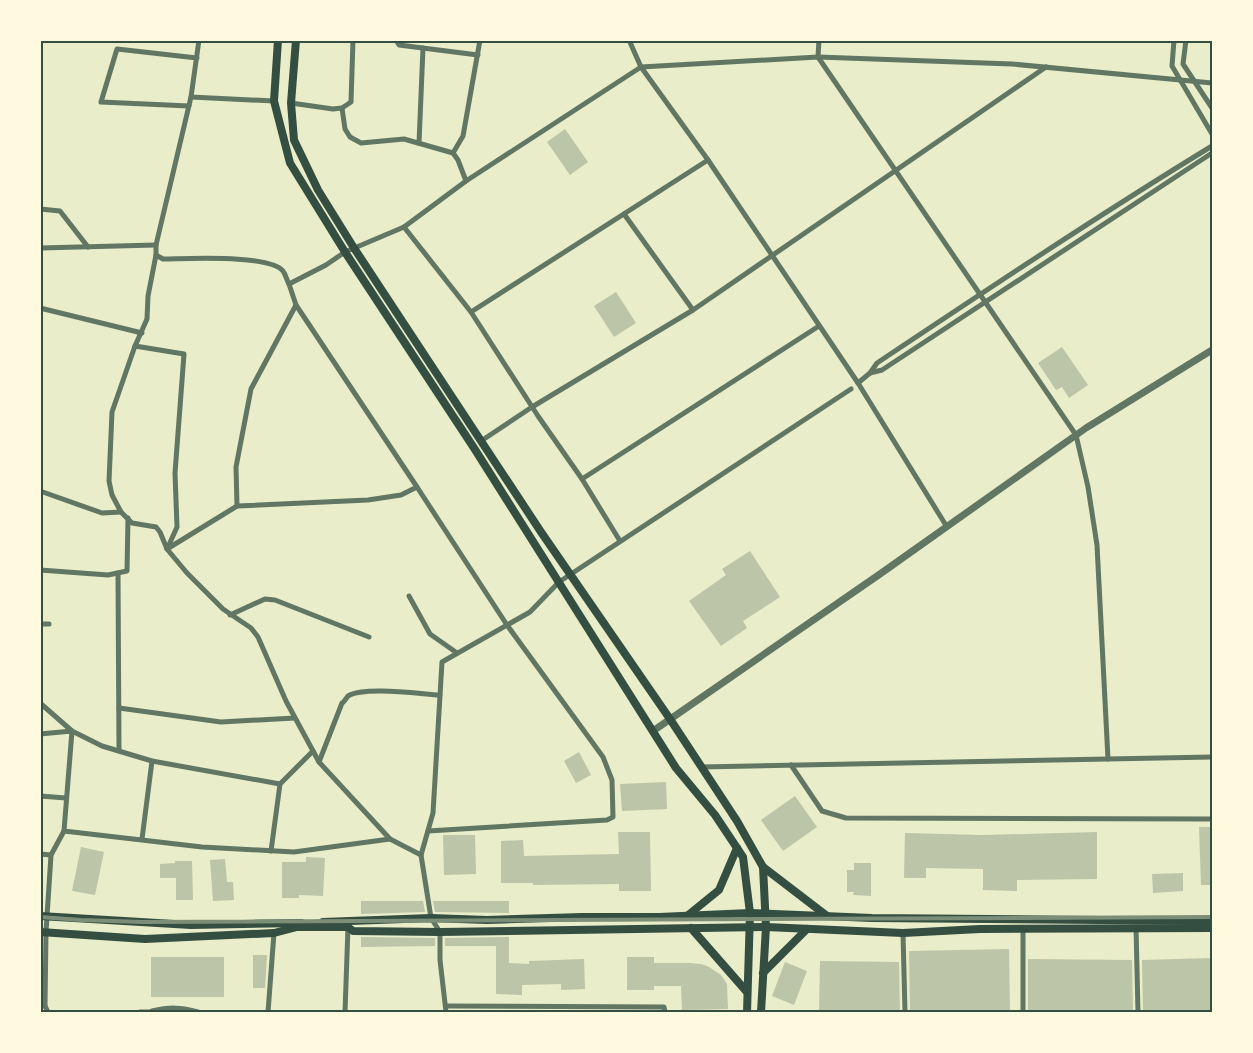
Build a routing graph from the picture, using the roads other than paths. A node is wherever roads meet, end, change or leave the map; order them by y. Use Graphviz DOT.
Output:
graph roads {
  1 [pos="199,40"];
  2 [pos="278,40"];
  3 [pos="296,40"];
  4 [pos="353,40"];
  5 [pos="396,40"];
  6 [pos="480,40"];
  7 [pos="629,40"];
  8 [pos="819,40"];
  9 [pos="1174,40"];
  10 [pos="1186,40"];
  11 [pos="423,48"];
  12 [pos="478,55"];
  13 [pos="818,57"];
  14 [pos="196,58"];
  15 [pos="641,67"];
  16 [pos="1046,67"];
  17 [pos="1181,81"];
  18 [pos="1196,81"];
  19 [pos="1212,83"];
  20 [pos="191,97"];
  21 [pos="274,101"];
  22 [pos="291,103"];
  23 [pos="189,106"];
  24 [pos="342,108"];
  25 [pos="1212,108"];
  26 [pos="1212,134"];
  27 [pos="419,143"];
  28 [pos="1212,146"];
  29 [pos="453,153"];
  30 [pos="1212,153"];
  31 [pos="708,160"];
  32 [pos="896,171"];
  33 [pos="466,182"];
  34 [pos="40,209"];
  35 [pos="624,214"];
  36 [pos="404,227"];
  37 [pos="156,245"];
  38 [pos="88,247"];
  39 [pos="40,248"];
  40 [pos="354,248"];
  41 [pos="345,252"];
  42 [pos="156,255"];
  43 [pos="772,256"];
  44 [pos="289,284"];
  45 [pos="980,293"];
  46 [pos="986,302"];
  47 [pos="296,305"];
  48 [pos="40,308"];
  49 [pos="693,310"];
  50 [pos="471,312"];
  51 [pos="819,326"];
  52 [pos="142,333"];
  53 [pos="135,346"];
  54 [pos="1212,350"];
  55 [pos="870,373"];
  56 [pos="858,383"];
  57 [pos="850,389"];
  58 [pos="532,407"];
  59 [pos="1076,435"];
  60 [pos="481,441"];
  61 [pos="582,479"];
  62 [pos="417,487"];
  63 [pos="40,491"];
  64 [pos="237,507"];
  65 [pos="121,512"];
  66 [pos="128,518"];
  67 [pos="947,526"];
  68 [pos="620,541"];
  69 [pos="167,549"];
  70 [pos="40,570"];
  71 [pos="118,573"];
  72 [pos="571,575"];
  73 [pos="559,582"];
  74 [pos="409,596"];
  75 [pos="230,615"];
  76 [pos="40,624"];
  77 [pos="50,624"];
  78 [pos="507,625"];
  79 [pos="369,637"];
  80 [pos="457,653"];
  81 [pos="440,695"];
  82 [pos="40,703"];
  83 [pos="119,708"];
  84 [pos="295,718"];
  85 [pos="670,719"];
  86 [pos="72,731"];
  87 [pos="653,731"];
  88 [pos="40,734"];
  89 [pos="119,751"];
  90 [pos="313,752"];
  91 [pos="1212,757"];
  92 [pos="1108,759"];
  93 [pos="152,761"];
  94 [pos="319,762"];
  95 [pos="791,765"];
  96 [pos="701,767"];
  97 [pos="280,784"];
  98 [pos="40,796"];
  99 [pos="66,798"];
  100 [pos="1212,819"];
  101 [pos="64,831"];
  102 [pos="428,831"];
  103 [pos="142,839"];
  104 [pos="390,839"];
  105 [pos="737,848"];
  106 [pos="271,851"];
  107 [pos="40,854"];
  108 [pos="51,855"];
  109 [pos="421,855"];
  110 [pos="763,867"];
  111 [pos="750,913"];
  112 [pos="765,914"];
  113 [pos="44,916"];
  114 [pos="687,916"];
  115 [pos="827,916"];
  116 [pos="431,918"];
  117 [pos="1212,921"];
  118 [pos="348,927"];
  119 [pos="750,927"];
  120 [pos="766,927"];
  121 [pos="1136,927"];
  122 [pos="691,928"];
  123 [pos="1212,928"];
  124 [pos="807,929"];
  125 [pos="1023,929"];
  126 [pos="43,932"];
  127 [pos="440,932"];
  128 [pos="274,933"];
  129 [pos="903,933"];
  130 [pos="763,973"];
  131 [pos="747,992"];
  132 [pos="43,1006"];
  133 [pos="446,1009"];
  134 [pos="534,1010"];
  135 [pos="48,1012"];
  136 [pos="140,1012"];
  137 [pos="152,1012"];
  138 [pos="198,1012"];
  139 [pos="268,1012"];
  140 [pos="345,1012"];
  141 [pos="664,1012"];
  142 [pos="747,1012"];
  143 [pos="761,1012"];
  144 [pos="905,1012"];
  145 [pos="1023,1012"];
  146 [pos="1138,1012"];
  1 -- 14 [label="street"];
  2 -- 21 [label="main road"];
  3 -- 22 [label="main road"];
  4 -- 24 [label="street"];
  5 -- 11 [label="street"];
  6 -- 12 [label="street"];
  7 -- 15 [label="street"];
  8 -- 13 [label="street"];
  9 -- 17 [label="street"];
  10 -- 18 [label="street"];
  11 -- 12 [label="street"];
  11 -- 27 [label="street"];
  12 -- 29 [label="street"];
  13 -- 15 [label="street"];
  13 -- 16 [label="street"];
  13 -- 32 [label="street"];
  14 -- 20 [label="street"];
  14 -- 23 [label="street"];
  15 -- 31 [label="street"];
  15 -- 33 [label="street"];
  16 -- 17 [label="street"];
  16 -- 32 [label="street"];
  17 -- 18 [label="street"];
  17 -- 26 [label="street"];
  18 -- 19 [label="street"];
  18 -- 25 [label="street"];
  20 -- 21 [label="street"];
  20 -- 23 [label="street"];
  21 -- 41 [label="main road"];
  22 -- 24 [label="street"];
  22 -- 40 [label="main road"];
  23 -- 37 [label="street"];
  24 -- 27 [label="street"];
  27 -- 29 [label="street"];
  28 -- 45 [label="street"];
  29 -- 33 [label="street"];
  30 -- 46 [label="street"];
  31 -- 35 [label="street"];
  31 -- 43 [label="street"];
  32 -- 43 [label="street"];
  32 -- 45 [label="street"];
  33 -- 36 [label="street"];
  34 -- 38 [label="street"];
  35 -- 49 [label="street"];
  35 -- 50 [label="street"];
  36 -- 40 [label="street"];
  36 -- 50 [label="street"];
  37 -- 38 [label="street"];
  37 -- 42 [label="street"];
  38 -- 39 [label="street"];
  40 -- 41 [label="street"];
  40 -- 60 [label="main road"];
  41 -- 44 [label="street"];
  41 -- 73 [label="main road"];
  42 -- 44 [label="street"];
  42 -- 52 [label="street"];
  43 -- 49 [label="street"];
  43 -- 51 [label="street"];
  44 -- 47 [label="street"];
  45 -- 46 [label="street"];
  45 -- 55 [label="street"];
  46 -- 55 [label="street"];
  46 -- 59 [label="street"];
  47 -- 62 [label="street"];
  47 -- 64 [label="street"];
  48 -- 52 [label="street"];
  49 -- 58 [label="street"];
  50 -- 58 [label="street"];
  51 -- 56 [label="street"];
  51 -- 61 [label="street"];
  52 -- 53 [label="street"];
  53 -- 65 [label="street"];
  53 -- 69 [label="street"];
  54 -- 59 [label="street"];
  55 -- 56 [label="street"];
  56 -- 67 [label="street"];
  57 -- 68 [label="street"];
  58 -- 60 [label="street"];
  58 -- 61 [label="street"];
  59 -- 67 [label="street"];
  59 -- 92 [label="street"];
  60 -- 72 [label="main road"];
  61 -- 68 [label="street"];
  62 -- 64 [label="street"];
  62 -- 78 [label="street"];
  63 -- 65 [label="street"];
  64 -- 69 [label="street"];
  65 -- 66 [label="street"];
  66 -- 69 [label="street"];
  66 -- 71 [label="street"];
  67 -- 85 [label="street"];
  68 -- 72 [label="street"];
  69 -- 75 [label="street"];
  70 -- 71 [label="street"];
  71 -- 83 [label="street"];
  72 -- 73 [label="street"];
  72 -- 85 [label="main road"];
  73 -- 78 [label="street"];
  73 -- 87 [label="main road"];
  74 -- 80 [label="street"];
  75 -- 79 [label="street"];
  75 -- 84 [label="street"];
  76 -- 77 [label="street"];
  78 -- 80 [label="street"];
  78 -- 102 [label="street"];
  80 -- 81 [label="street"];
  81 -- 94 [label="street"];
  81 -- 102 [label="street"];
  82 -- 86 [label="street"];
  83 -- 84 [label="street"];
  83 -- 89 [label="street"];
  84 -- 90 [label="street"];
  85 -- 87 [label="street"];
  85 -- 96 [label="main road"];
  86 -- 88 [label="street"];
  86 -- 89 [label="street"];
  86 -- 99 [label="street"];
  87 -- 105 [label="main road"];
  89 -- 93 [label="street"];
  90 -- 94 [label="street"];
  90 -- 97 [label="street"];
  91 -- 92 [label="street"];
  92 -- 95 [label="street"];
  93 -- 97 [label="street"];
  93 -- 103 [label="street"];
  94 -- 104 [label="street"];
  95 -- 96 [label="street"];
  95 -- 100 [label="street"];
  96 -- 110 [label="main road"];
  97 -- 106 [label="street"];
  98 -- 99 [label="street"];
  99 -- 101 [label="street"];
  101 -- 103 [label="street"];
  101 -- 108 [label="street"];
  102 -- 109 [label="street"];
  103 -- 106 [label="street"];
  104 -- 106 [label="street"];
  104 -- 109 [label="street"];
  105 -- 111 [label="main road"];
  105 -- 114 [label="main road"];
  107 -- 108 [label="street"];
  108 -- 113 [label="street"];
  109 -- 116 [label="street"];
  110 -- 112 [label="main road"];
  110 -- 115 [label="main road"];
  111 -- 112 [label="main road"];
  111 -- 114 [label="main road"];
  111 -- 119 [label="main road"];
  112 -- 115 [label="main road"];
  112 -- 120 [label="main road"];
  113 -- 116 [label="main road"];
  113 -- 126 [label="street"];
  114 -- 116 [label="main road"];
  115 -- 117 [label="main road"];
  116 -- 127 [label="street"];
  118 -- 127 [label="main road"];
  118 -- 128 [label="main road"];
  118 -- 140 [label="street"];
  119 -- 120 [label="main road"];
  119 -- 122 [label="main road"];
  119 -- 131 [label="main road"];
  120 -- 124 [label="main road"];
  120 -- 130 [label="main road"];
  121 -- 123 [label="main road"];
  121 -- 125 [label="main road"];
  121 -- 146 [label="street"];
  122 -- 127 [label="main road"];
  122 -- 131 [label="main road"];
  124 -- 129 [label="main road"];
  124 -- 130 [label="main road"];
  125 -- 129 [label="main road"];
  125 -- 145 [label="street"];
  126 -- 128 [label="main road"];
  126 -- 132 [label="street"];
  127 -- 133 [label="street"];
  128 -- 139 [label="street"];
  129 -- 144 [label="street"];
  130 -- 143 [label="main road"];
  131 -- 142 [label="main road"];
  132 -- 135 [label="street"];
  133 -- 134 [label="street"];
  134 -- 141 [label="street"];
  136 -- 137 [label="street"];
  137 -- 138 [label="street"];
}
